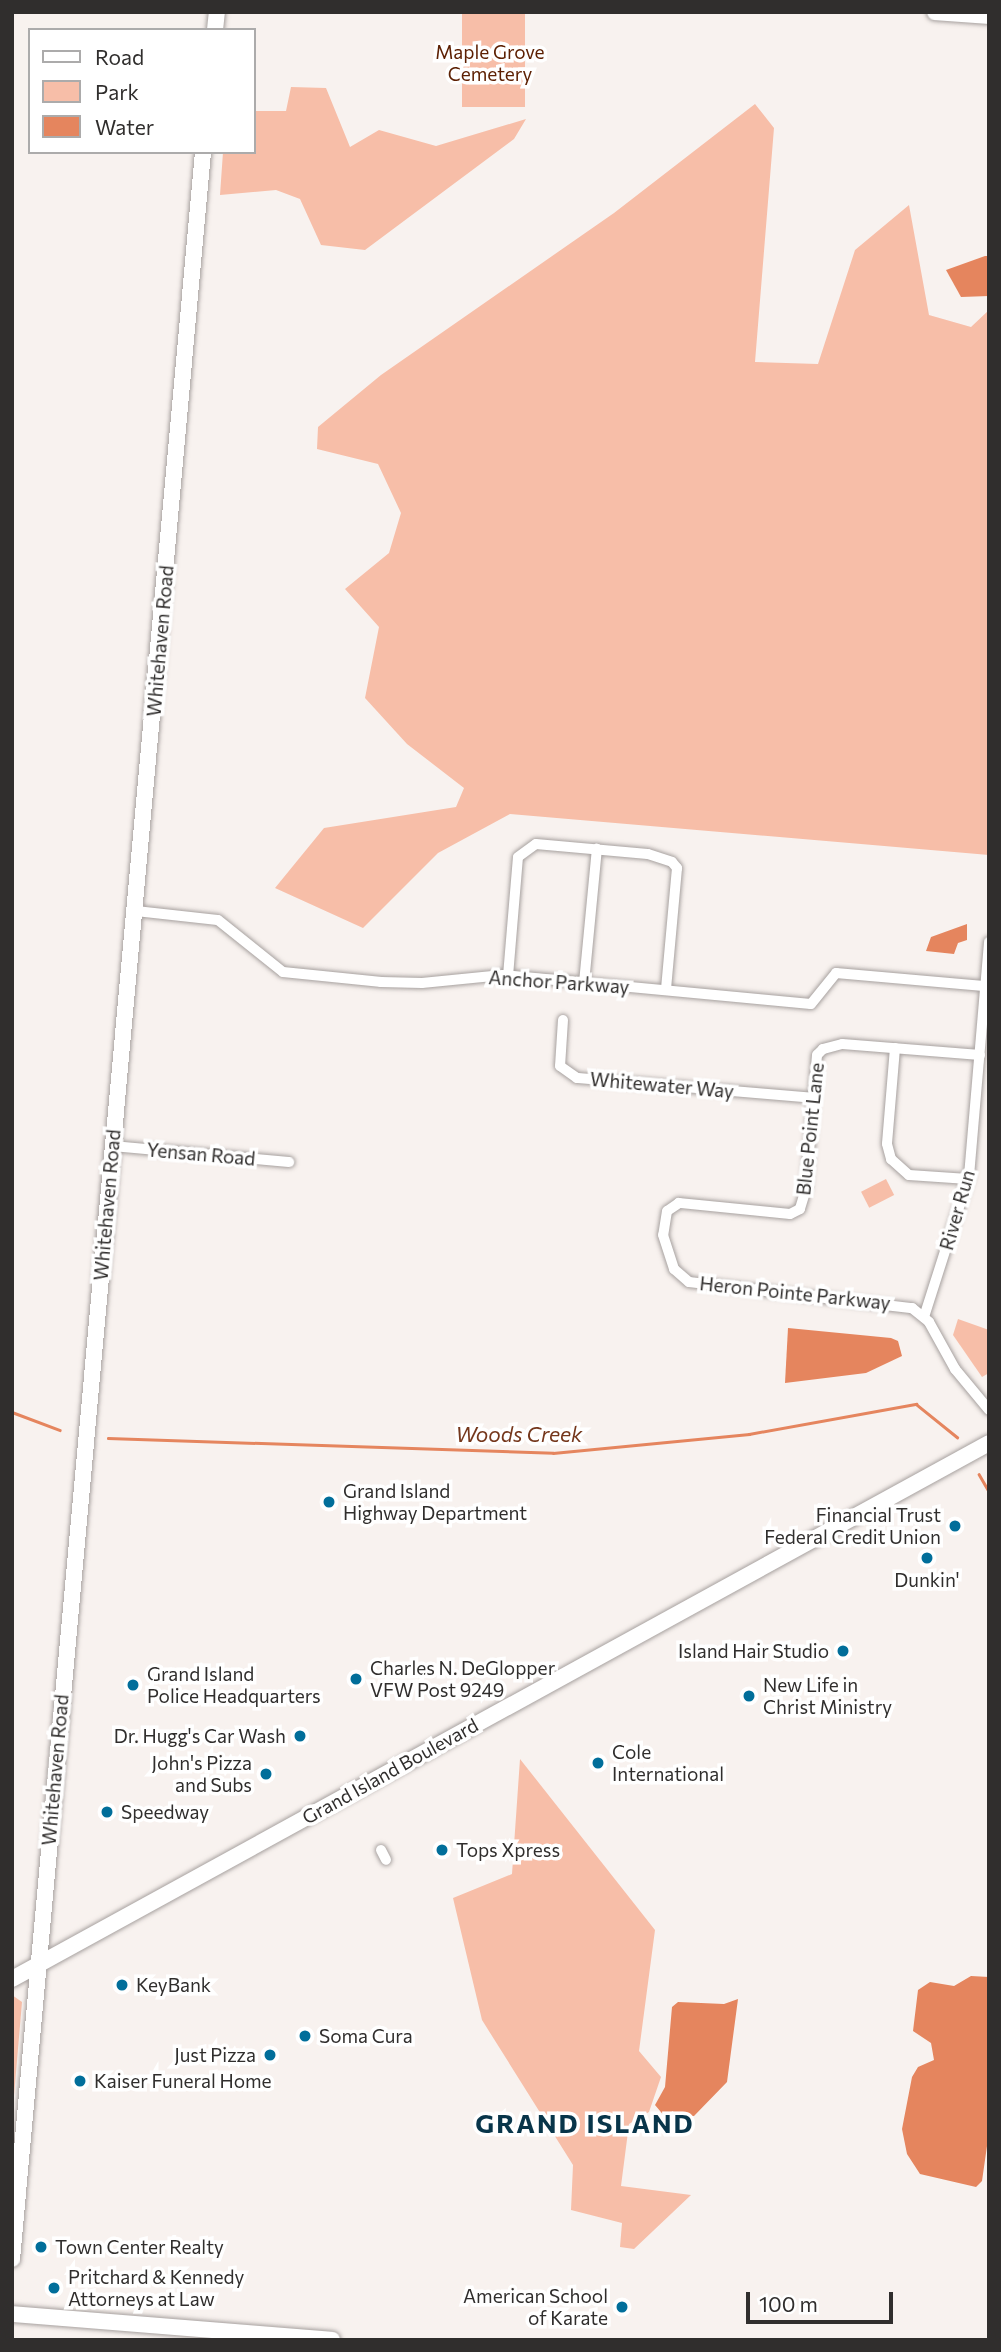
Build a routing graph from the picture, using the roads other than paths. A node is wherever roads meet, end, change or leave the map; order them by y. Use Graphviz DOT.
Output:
graph roads {
  1 [pos="935,12"];
  2 [pos="989,16"];
  3 [pos="204,154"];
  4 [pos="597,849"];
  5 [pos="136,911"];
  6 [pos="989,943"];
  7 [pos="508,976"];
  8 [pos="584,983"];
  9 [pos="986,986"];
  10 [pos="666,990"];
  11 [pos="986,1017"];
  12 [pos="563,1020"];
  13 [pos="895,1048"];
  14 [pos="981,1055"];
  15 [pos="813,1098"];
  16 [pos="112,1146"];
  17 [pos="289,1162"];
  18 [pos="968,1180"];
  19 [pos="663,1235"];
  20 [pos="924,1317"];
  21 [pos="989,1410"];
  22 [pos="989,1443"];
  23 [pos="38,1966"];
  24 [pos="12,1979"];
  25 [pos="12,2259"];
  26 [pos="12,2314"];
  27 [pos="331,2340"];
  1 -- 2 [label="street"];
  3 -- 5 [label="street, Whitehaven Road"];
  4 -- 7 [label="street"];
  4 -- 8 [label="street"];
  4 -- 10 [label="street"];
  5 -- 7 [label="street, Anchor Parkway"];
  5 -- 16 [label="street, Whitehaven Road"];
  6 -- 9 [label="street, River Run"];
  7 -- 8 [label="street, Anchor Parkway"];
  8 -- 10 [label="street, Anchor Parkway"];
  9 -- 10 [label="street, Anchor Parkway"];
  9 -- 11 [label="street, River Run"];
  11 -- 14 [label="street, River Run"];
  12 -- 15 [label="street, Whitewater Way"];
  13 -- 14 [label="street, Blue Point Lane"];
  13 -- 15 [label="street, Blue Point Lane"];
  13 -- 18 [label="street"];
  14 -- 18 [label="street, River Run"];
  15 -- 19 [label="street, Blue Point Lane"];
  16 -- 17 [label="street, Yensan Road"];
  16 -- 23 [label="street, Whitehaven Road"];
  18 -- 20 [label="street, River Run"];
  19 -- 20 [label="street, Heron Pointe Parkway"];
  20 -- 21 [label="street"];
  22 -- 23 [label="street, Grand Island Boulevard"];
  23 -- 24 [label="street, Grand Island Boulevard"];
  23 -- 25 [label="street, Whitehaven Road"];
  26 -- 27 [label="street"];
}
